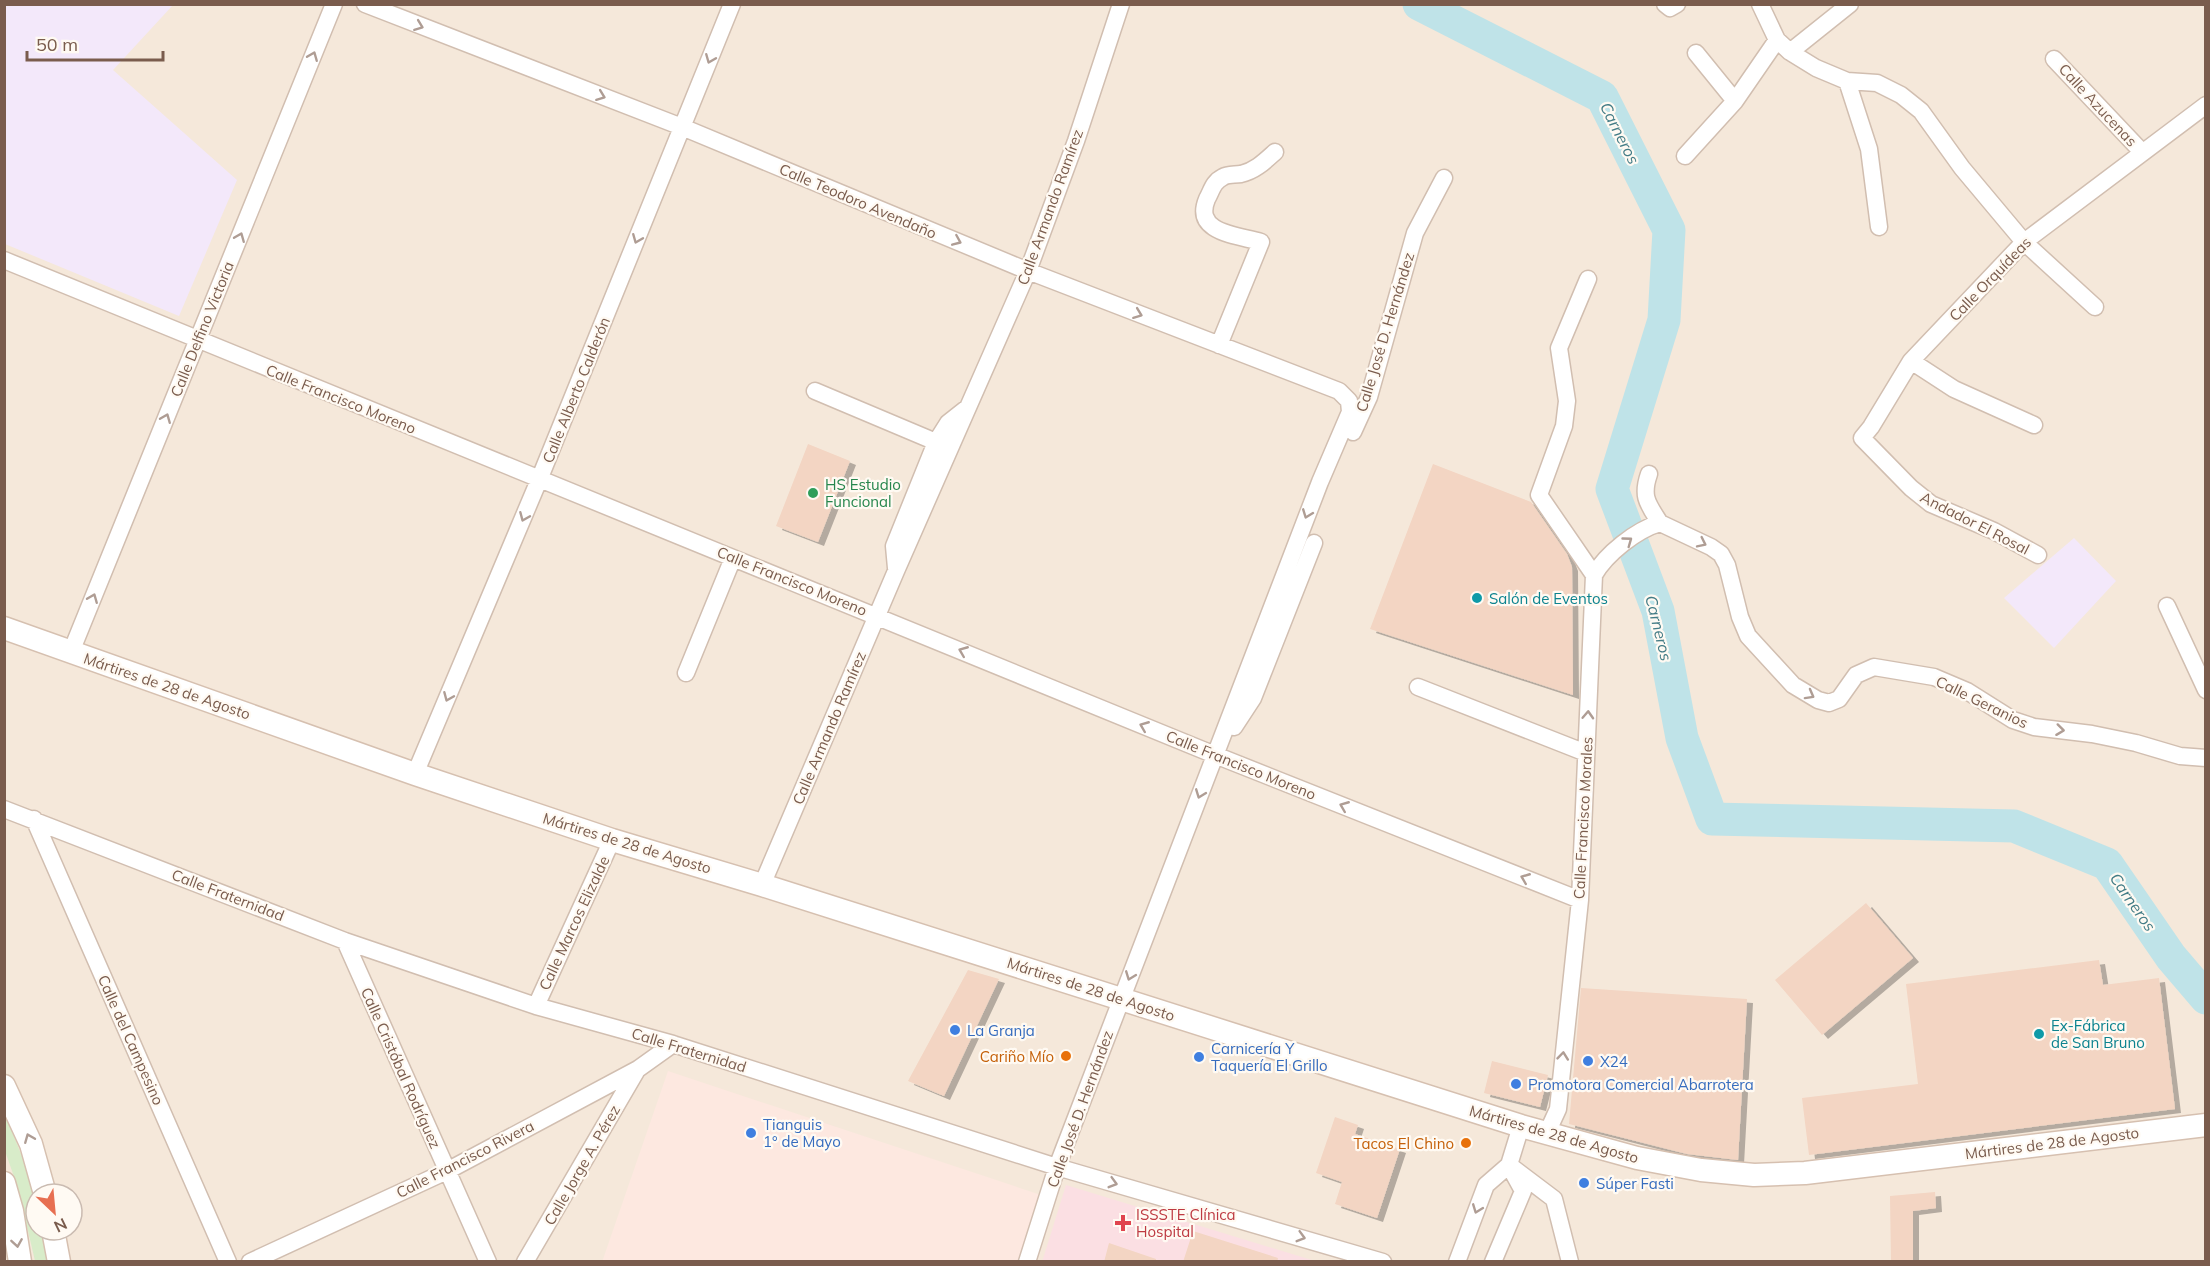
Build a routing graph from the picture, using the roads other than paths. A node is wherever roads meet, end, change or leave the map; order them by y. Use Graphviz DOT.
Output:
graph roads {
  1 [pos="334,4"];
  2 [pos="365,4"];
  3 [pos="732,4"];
  4 [pos="1121,4"];
  5 [pos="1760,4"];
  6 [pos="1850,4"];
  7 [pos="1777,40"];
  8 [pos="1790,52"];
  9 [pos="1696,53"];
  10 [pos="2054,59"];
  11 [pos="1847,81"];
  12 [pos="1735,101"];
  13 [pos="2205,105"];
  14 [pos="682,127"];
  15 [pos="1275,152"];
  16 [pos="2142,152"];
  17 [pos="1685,156"];
  18 [pos="1444,178"];
  19 [pos="1879,227"];
  20 [pos="2024,242"];
  21 [pos="4,260"];
  22 [pos="1028,271"];
  23 [pos="1588,279"];
  24 [pos="2095,307"];
  25 [pos="198,340"];
  26 [pos="1219,345"];
  27 [pos="1911,361"];
  28 [pos="815,391"];
  29 [pos="1349,401"];
  30 [pos="970,405"];
  31 [pos="2034,425"];
  32 [pos="1862,438"];
  33 [pos="936,442"];
  34 [pos="1648,474"];
  35 [pos="539,480"];
  36 [pos="1320,482"];
  37 [pos="1654,524"];
  38 [pos="1314,543"];
  39 [pos="2038,555"];
  40 [pos="733,558"];
  41 [pos="896,571"];
  42 [pos="1594,575"];
  43 [pos="2167,606"];
  44 [pos="877,615"];
  45 [pos="4,628"];
  46 [pos="71,652"];
  47 [pos="686,673"];
  48 [pos="1418,687"];
  49 [pos="2205,690"];
  50 [pos="1586,753"];
  51 [pos="1215,755"];
  52 [pos="2205,758"];
  53 [pos="415,774"];
  54 [pos="4,809"];
  55 [pos="34,819"];
  56 [pos="612,840"];
  57 [pos="762,885"];
  58 [pos="1580,900"];
  59 [pos="345,941"];
  60 [pos="1121,999"];
  61 [pos="536,1006"];
  62 [pos="673,1044"];
  63 [pos="638,1069"];
  64 [pos="4,1086"];
  65 [pos="2205,1125"];
  66 [pos="1521,1126"];
  67 [pos="1547,1133"];
  68 [pos="1509,1164"];
  69 [pos="1057,1167"];
  70 [pos="447,1171"];
  71 [pos="42,1182"];
  72 [pos="4,1183"];
  73 [pos="55,1242"];
  74 [pos="20,1262"];
  75 [pos="59,1262"];
  76 [pos="228,1262"];
  77 [pos="250,1262"];
  78 [pos="488,1262"];
  79 [pos="525,1262"];
  80 [pos="1027,1262"];
  81 [pos="1383,1262"];
  82 [pos="1457,1262"];
  83 [pos="1493,1262"];
  84 [pos="1570,1262"];
  25 -- 1 [label="street, Calle Delfino Victoria, one-way"];
  2 -- 14 [label="street, Calle Teodoro Avendaño, one-way"];
  3 -- 14 [label="street, Calle Alberto Calderón, one-way"];
  4 -- 22 [label="street, Calle Armando Ramírez"];
  5 -- 7 [label="street"];
  6 -- 8 [label="street"];
  7 -- 8 [label="street"];
  7 -- 12 [label="street"];
  8 -- 11 [label="street"];
  9 -- 12 [label="street"];
  10 -- 16 [label="street, Calle Azucenas"];
  11 -- 19 [label="street"];
  11 -- 20 [label="street"];
  12 -- 17 [label="street"];
  13 -- 16 [label="street, Calle Orquídeas"];
  14 -- 22 [label="street, Calle Teodoro Avendaño, one-way"];
  14 -- 35 [label="street, Calle Alberto Calderón, one-way"];
  15 -- 26 [label="street"];
  16 -- 20 [label="street, Calle Orquídeas"];
  18 -- 36 [label="street, Calle José D. Hernández"];
  20 -- 24 [label="street"];
  20 -- 27 [label="street, Calle Orquídeas"];
  21 -- 25 [label="street, Calle Francisco Moreno"];
  22 -- 26 [label="street, Calle Teodoro Avendaño, one-way"];
  22 -- 30 [label="street, Calle Armando Ramírez"];
  23 -- 42 [label="street"];
  25 -- 35 [label="street, Calle Francisco Moreno"];
  46 -- 25 [label="street, Calle Delfino Victoria, one-way"];
  26 -- 29 [label="street, Calle Teodoro Avendaño"];
  27 -- 31 [label="street"];
  27 -- 32 [label="street, Calle Orquídeas"];
  28 -- 33 [label="street"];
  29 -- 36 [label="street, Calle José D. Hernández"];
  30 -- 33 [label="street, Calle Armando Ramírez"];
  30 -- 41 [label="street, Calle Armando Ramírez"];
  32 -- 39 [label="street, Andador El Rosal"];
  33 -- 41 [label="street, Calle Armando Ramírez"];
  34 -- 37 [label="street"];
  35 -- 40 [label="street, Calle Francisco Moreno"];
  35 -- 53 [label="street, Calle Alberto Calderón, one-way"];
  36 -- 51 [label="street, Calle José D. Hernández, one-way"];
  42 -- 37 [label="street, one-way"];
  37 -- 52 [label="street, Calle Geranios, one-way"];
  38 -- 51 [label="street, Calle José D. Hernández"];
  40 -- 44 [label="street, Calle Francisco Moreno"];
  40 -- 47 [label="street"];
  41 -- 44 [label="street, Calle Armando Ramírez"];
  50 -- 42 [label="street, Calle Francisco Morales, one-way"];
  43 -- 49 [label="street"];
  51 -- 44 [label="street, Calle Francisco Moreno, one-way"];
  44 -- 57 [label="street, Calle Armando Ramírez"];
  45 -- 46 [label="main road, Mártires de 28 de Agosto"];
  46 -- 53 [label="main road, Mártires de 28 de Agosto"];
  48 -- 50 [label="street"];
  50 -- 58 [label="street, Calle Francisco Morales"];
  58 -- 51 [label="street, Calle Francisco Moreno, one-way"];
  51 -- 60 [label="street, Calle José D. Hernández, one-way"];
  53 -- 56 [label="main road, Mártires de 28 de Agosto"];
  54 -- 55 [label="street, Calle Fraternidad"];
  55 -- 59 [label="street, Calle Fraternidad"];
  55 -- 76 [label="street, Calle del Campesino"];
  56 -- 57 [label="main road, Mártires de 28 de Agosto"];
  56 -- 61 [label="street, Calle Marcos Elizalde"];
  57 -- 60 [label="main road, Mártires de 28 de Agosto"];
  67 -- 58 [label="street, Calle Francisco Morales, one-way"];
  59 -- 61 [label="street, Calle Fraternidad"];
  59 -- 70 [label="street, Calle Cristóbal Rodríguez"];
  60 -- 66 [label="main road, Mártires de 28 de Agosto"];
  60 -- 69 [label="street, Calle José D. Hernández"];
  61 -- 62 [label="street, Calle Fraternidad"];
  62 -- 63 [label="street, Calle Francisco Rivera"];
  62 -- 69 [label="street, Calle Fraternidad"];
  63 -- 70 [label="street, Calle Francisco Rivera"];
  63 -- 79 [label="street, Calle Jorge A. Pérez"];
  71 -- 64 [label="main road, one-way"];
  65 -- 67 [label="main road, Mártires de 28 de Agosto"];
  66 -- 67 [label="main road, Mártires de 28 de Agosto"];
  66 -- 68 [label="street"];
  68 -- 82 [label="street, one-way"];
  68 -- 83 [label="street"];
  68 -- 84 [label="street"];
  69 -- 80 [label="street, Calle José D. Hernández"];
  69 -- 81 [label="street, Calle Fraternidad, one-way"];
  70 -- 77 [label="street, Calle Francisco Rivera"];
  70 -- 78 [label="street, Calle Cristóbal Rodríguez"];
  72 -- 74 [label="main road, one-way"];
  73 -- 75 [label="main road"];
}
